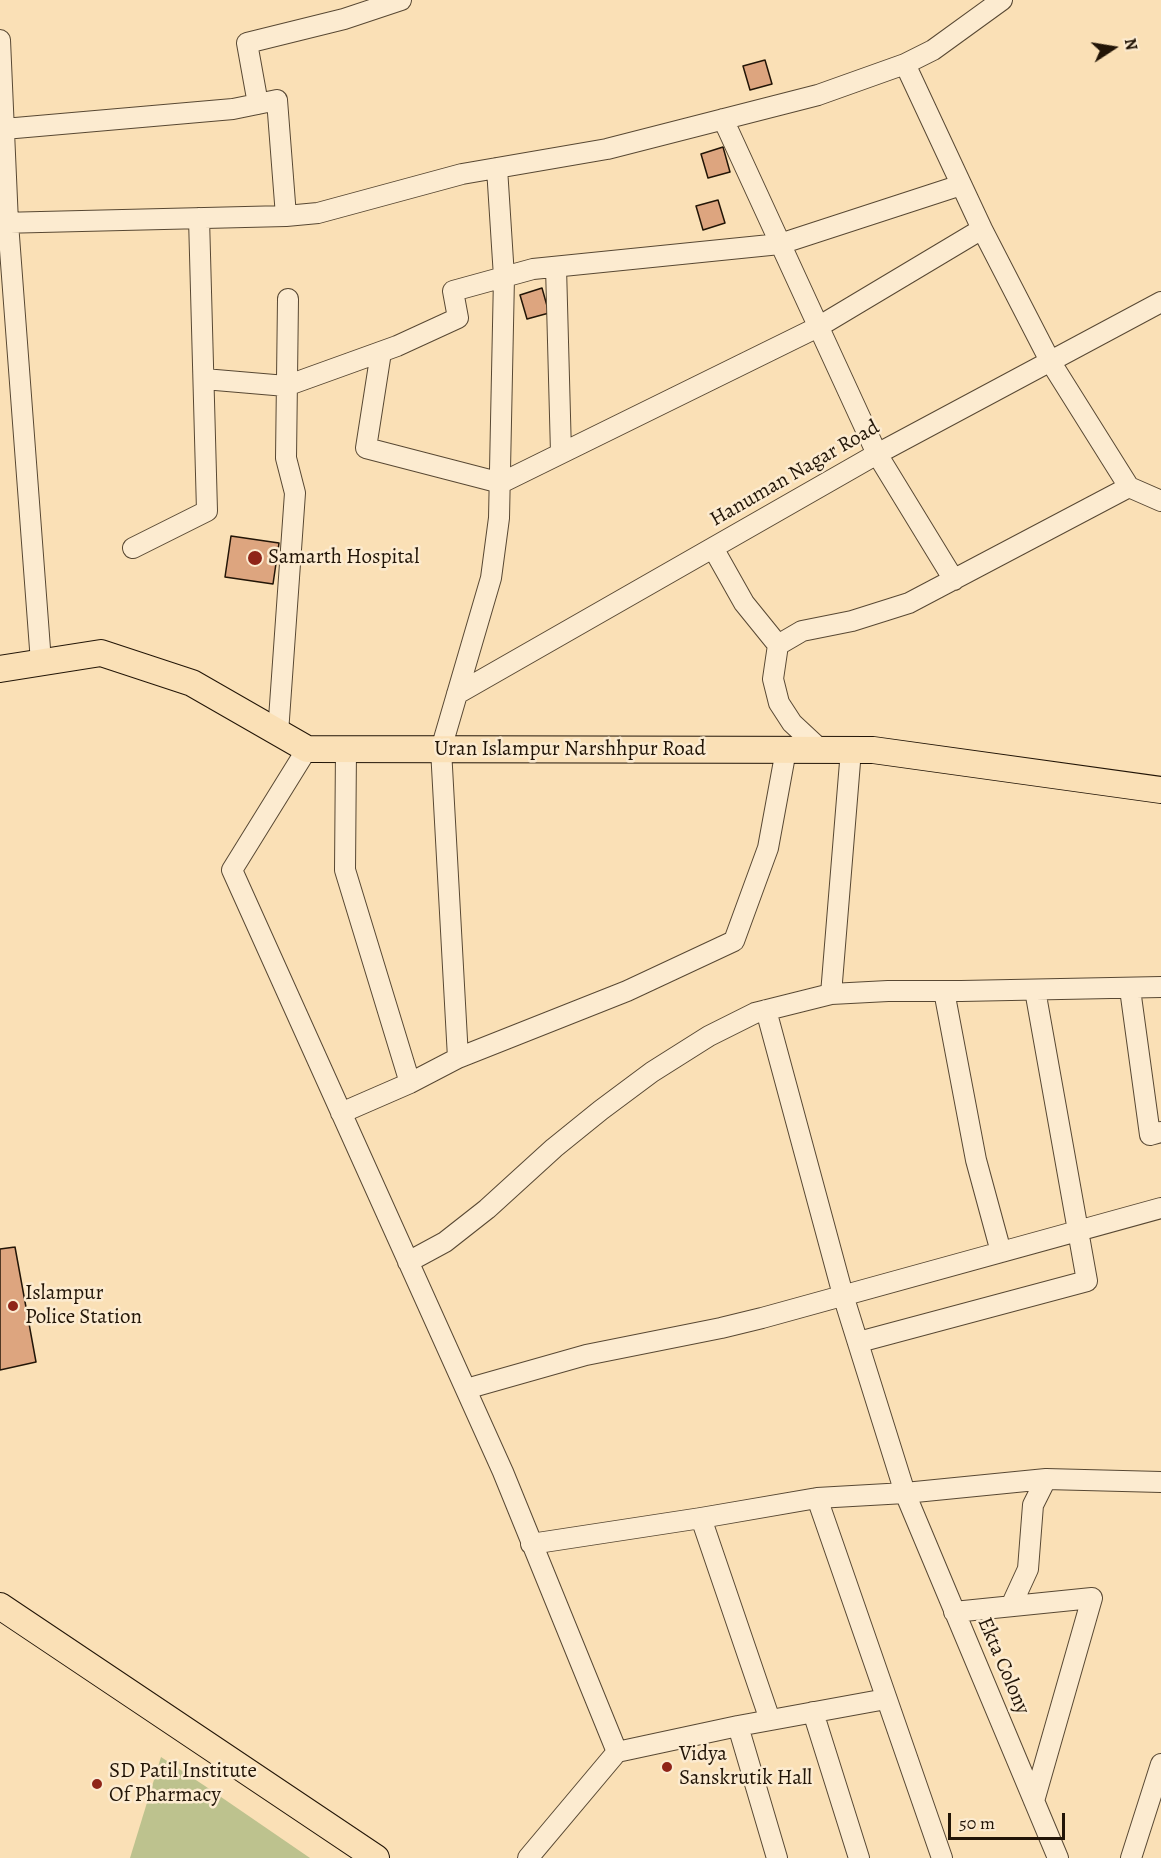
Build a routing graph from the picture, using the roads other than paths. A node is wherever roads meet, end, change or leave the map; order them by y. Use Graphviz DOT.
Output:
graph roads {
  1 [pos="401,0"];
  2 [pos="1002,0"];
  3 [pos="0,40"];
  4 [pos="905,64"];
  5 [pos="258,104"];
  6 [pos="723,119"];
  7 [pos="4,129"];
  8 [pos="497,168"];
  9 [pos="961,185"];
  10 [pos="286,216"];
  11 [pos="200,218"];
  12 [pos="4,223"];
  13 [pos="982,229"];
  14 [pos="780,243"];
  15 [pos="556,267"];
  16 [pos="504,277"];
  17 [pos="288,299"];
  18 [pos="1161,302"];
  19 [pos="818,327"];
  20 [pos="381,352"];
  21 [pos="1050,362"];
  22 [pos="204,379"];
  23 [pos="286,386"];
  24 [pos="561,453"];
  25 [pos="877,454"];
  26 [pos="501,483"];
  27 [pos="1129,487"];
  28 [pos="1161,501"];
  29 [pos="134,548"];
  30 [pos="713,548"];
  31 [pos="954,580"];
  32 [pos="778,645"];
  33 [pos="40,662"];
  34 [pos="0,669"];
  35 [pos="457,694"];
  36 [pos="278,733"];
  37 [pos="307,749"];
  38 [pos="345,749"];
  39 [pos="441,749"];
  40 [pos="786,750"];
  41 [pos="821,750"];
  42 [pos="851,750"];
  43 [pos="1161,790"];
  44 [pos="1161,987"];
  45 [pos="1130,989"];
  46 [pos="1035,990"];
  47 [pos="944,991"];
  48 [pos="831,994"];
  49 [pos="766,1010"];
  50 [pos="458,1058"];
  51 [pos="410,1083"];
  52 [pos="341,1113"];
  53 [pos="1161,1132"];
  54 [pos="1161,1208"];
  55 [pos="1078,1231"];
  56 [pos="1001,1252"];
  57 [pos="408,1262"];
  58 [pos="843,1295"];
  59 [pos="859,1342"];
  60 [pos="466,1389"];
  61 [pos="1046,1479"];
  62 [pos="1161,1482"];
  63 [pos="905,1493"];
  64 [pos="817,1498"];
  65 [pos="701,1518"];
  66 [pos="531,1544"];
  67 [pos="1011,1606"];
  68 [pos="1,1611"];
  69 [pos="954,1612"];
  70 [pos="886,1700"];
  71 [pos="813,1712"];
  72 [pos="770,1720"];
  73 [pos="738,1725"];
  74 [pos="617,1752"];
  75 [pos="1161,1764"];
  76 [pos="1034,1801"];
  77 [pos="938,1857"];
  78 [pos="376,1858"];
  79 [pos="528,1858"];
  80 [pos="777,1858"];
  81 [pos="859,1858"];
  82 [pos="1058,1858"];
  83 [pos="1131,1858"];
  1 -- 5 [label="street"];
  2 -- 4 [label="street"];
  3 -- 7 [label="street"];
  4 -- 6 [label="street"];
  4 -- 9 [label="street"];
  5 -- 7 [label="street"];
  5 -- 10 [label="street"];
  6 -- 8 [label="street"];
  6 -- 14 [label="street"];
  7 -- 12 [label="street"];
  8 -- 10 [label="street"];
  8 -- 16 [label="street"];
  9 -- 13 [label="street"];
  9 -- 14 [label="street"];
  10 -- 11 [label="street"];
  11 -- 12 [label="street"];
  11 -- 22 [label="street"];
  12 -- 33 [label="street"];
  13 -- 19 [label="street"];
  13 -- 21 [label="street"];
  14 -- 15 [label="street"];
  14 -- 19 [label="street"];
  15 -- 16 [label="street"];
  15 -- 24 [label="street"];
  16 -- 20 [label="street"];
  16 -- 26 [label="street"];
  17 -- 23 [label="street"];
  18 -- 21 [label="street, Hanuman Nagar Road"];
  19 -- 24 [label="street"];
  19 -- 25 [label="street"];
  20 -- 23 [label="street"];
  20 -- 26 [label="street"];
  21 -- 25 [label="street, Hanuman Nagar Road"];
  21 -- 27 [label="street"];
  22 -- 23 [label="street"];
  22 -- 29 [label="street"];
  23 -- 36 [label="street"];
  24 -- 26 [label="street"];
  25 -- 30 [label="street, Hanuman Nagar Road"];
  25 -- 31 [label="street"];
  26 -- 35 [label="street"];
  27 -- 28 [label="street"];
  27 -- 31 [label="street"];
  30 -- 32 [label="street"];
  30 -- 35 [label="street, Hanuman Nagar Road"];
  31 -- 32 [label="street"];
  32 -- 41 [label="street"];
  33 -- 34 [label="main road, Uran Islampur Narshhpur Road"];
  33 -- 36 [label="main road, Uran Islampur Narshhpur Road"];
  35 -- 39 [label="street"];
  36 -- 37 [label="main road, Uran Islampur Narshhpur Road"];
  37 -- 38 [label="main road, Uran Islampur Narshhpur Road"];
  37 -- 52 [label="street"];
  38 -- 39 [label="main road, Uran Islampur Narshhpur Road"];
  38 -- 51 [label="street"];
  39 -- 40 [label="main road, Uran Islampur Narshhpur Road"];
  39 -- 50 [label="street"];
  40 -- 41 [label="main road, Uran Islampur Narshhpur Road"];
  40 -- 50 [label="street"];
  41 -- 42 [label="main road, Uran Islampur Narshhpur Road"];
  42 -- 43 [label="main road, Uran Islampur Narshhpur Road"];
  42 -- 48 [label="street"];
  44 -- 45 [label="street"];
  45 -- 46 [label="street"];
  45 -- 53 [label="street"];
  46 -- 47 [label="street"];
  46 -- 55 [label="street"];
  47 -- 48 [label="street"];
  47 -- 56 [label="street"];
  48 -- 49 [label="street"];
  49 -- 57 [label="street"];
  49 -- 58 [label="street, Ekta Colony"];
  50 -- 51 [label="street"];
  51 -- 52 [label="street"];
  52 -- 57 [label="street"];
  54 -- 55 [label="street"];
  55 -- 56 [label="street"];
  55 -- 59 [label="street"];
  56 -- 58 [label="street"];
  57 -- 60 [label="street"];
  58 -- 59 [label="street, Ekta Colony"];
  58 -- 60 [label="street"];
  59 -- 63 [label="street, Ekta Colony"];
  60 -- 66 [label="street"];
  61 -- 62 [label="street"];
  61 -- 63 [label="street"];
  61 -- 67 [label="street"];
  63 -- 64 [label="street"];
  63 -- 69 [label="street, Ekta Colony"];
  64 -- 65 [label="street"];
  64 -- 70 [label="street"];
  65 -- 66 [label="street"];
  65 -- 72 [label="street"];
  66 -- 74 [label="street"];
  67 -- 69 [label="street"];
  67 -- 76 [label="street"];
  68 -- 78 [label="main road"];
  69 -- 76 [label="street, Ekta Colony"];
  70 -- 71 [label="street"];
  70 -- 77 [label="street"];
  71 -- 72 [label="street"];
  71 -- 81 [label="street"];
  72 -- 73 [label="street"];
  73 -- 74 [label="street"];
  73 -- 80 [label="street"];
  74 -- 79 [label="street"];
  75 -- 83 [label="street"];
  76 -- 82 [label="street, Ekta Colony"];
}
